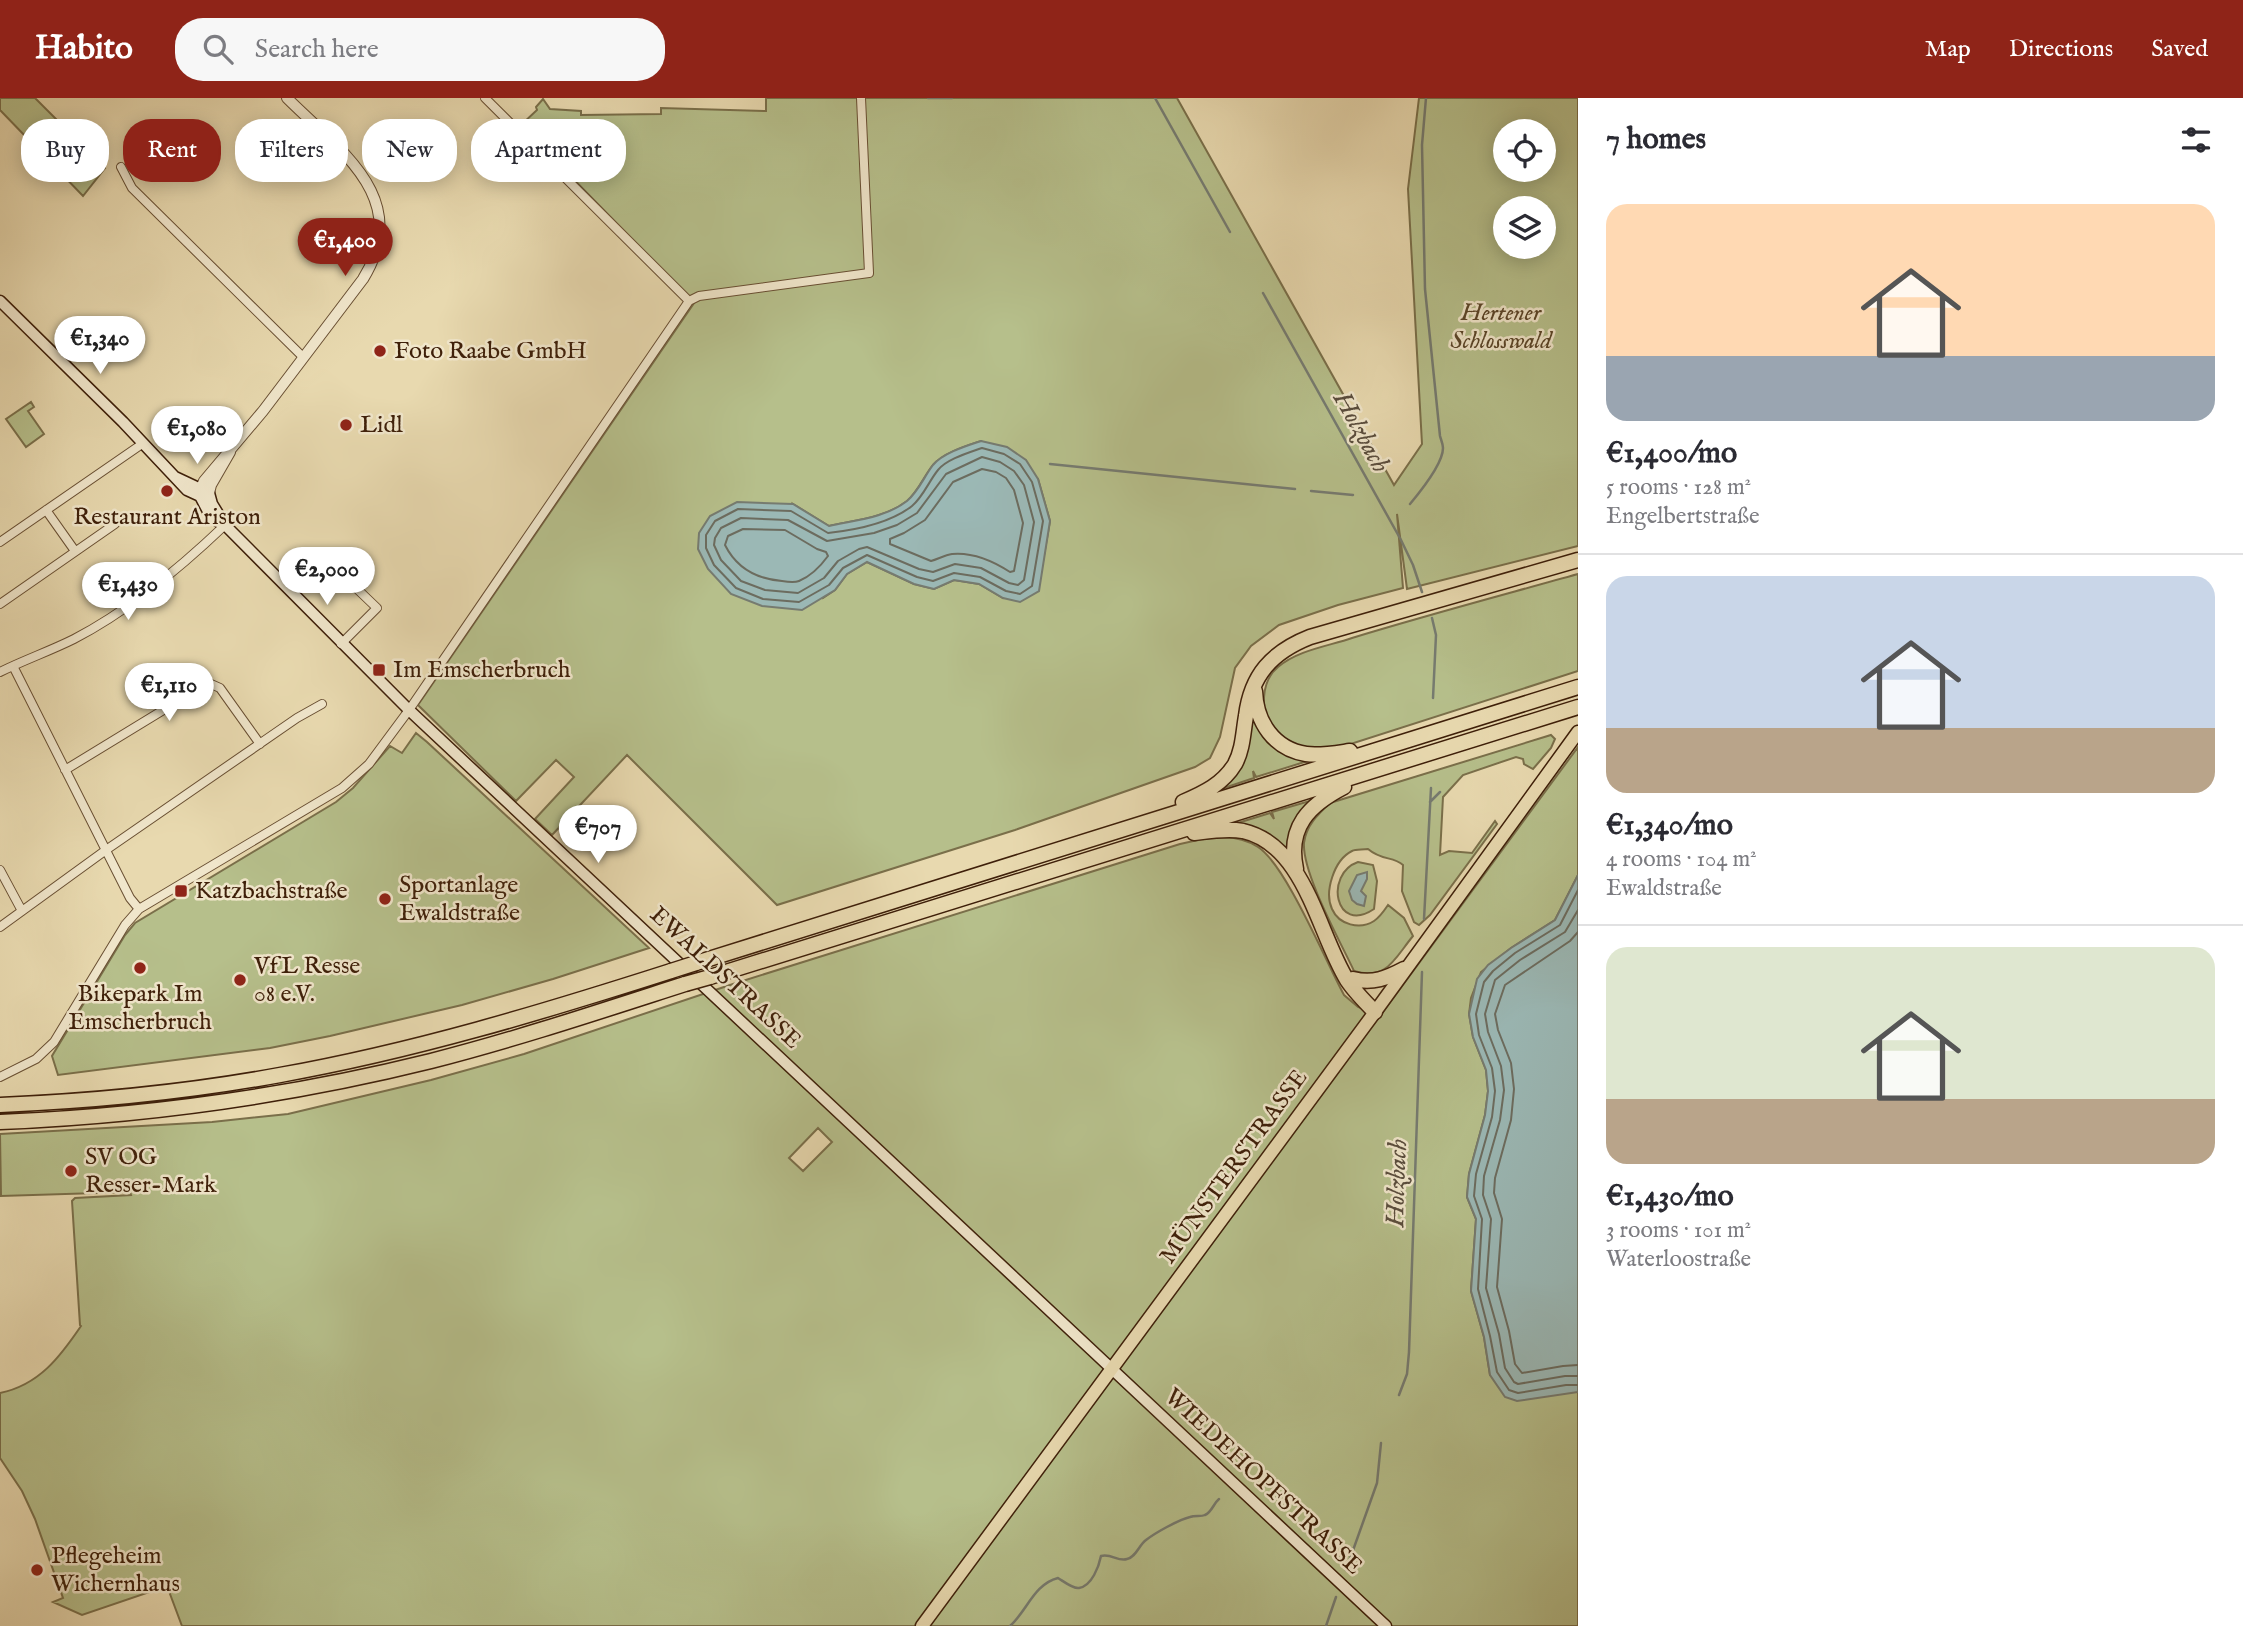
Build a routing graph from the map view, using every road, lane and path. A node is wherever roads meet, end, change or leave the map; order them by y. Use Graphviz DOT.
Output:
graph roads {
  1 [pos="287,98"];
  2 [pos="485,98"];
  3 [pos="862,98"];
  4 [pos="121,167"];
  5 [pos="0,301"];
  6 [pos="689,301"];
  7 [pos="303,357"];
  8 [pos="142,444"];
  9 [pos="203,492"];
  10 [pos="46,510"];
  11 [pos="115,524"];
  12 [pos="225,525"];
  13 [pos="0,542"];
  14 [pos="75,551"];
  15 [pos="1578,560"];
  16 [pos="344,566"];
  17 [pos="0,604"];
  18 [pos="341,644"];
  19 [pos="13,666"];
  20 [pos="0,672"];
  21 [pos="1257,680"];
  22 [pos="1578,687"];
  23 [pos="322,704"];
  24 [pos="1573,709"];
  25 [pos="409,710"];
  26 [pos="1578,732"];
  27 [pos="260,744"];
  28 [pos="1390,746"];
  29 [pos="65,770"];
  30 [pos="1376,770"];
  31 [pos="1122,829"];
  32 [pos="1152,839"];
  33 [pos="106,850"];
  34 [pos="0,870"];
  35 [pos="1298,877"];
  36 [pos="139,909"];
  37 [pos="22,911"];
  38 [pos="0,927"];
  39 [pos="1335,955"];
  40 [pos="1404,970"];
  41 [pos="1353,979"];
  42 [pos="1378,1008"];
  43 [pos="0,1077"];
  44 [pos="0,1105"];
  45 [pos="0,1122"];
  46 [pos="1112,1369"];
  47 [pos="922,1626"];
  48 [pos="1386,1626"];
  1 -- 7 [label="street"];
  2 -- 6 [label="street"];
  3 -- 6 [label="street"];
  4 -- 7 [label="street"];
  5 -- 8 [label="main road"];
  6 -- 25 [label="street"];
  7 -- 9 [label="street"];
  8 -- 9 [label="main road"];
  8 -- 10 [label="street"];
  9 -- 12 [label="main road, EWALDSTRASSE"];
  10 -- 13 [label="street"];
  10 -- 14 [label="street"];
  11 -- 14 [label="street"];
  12 -- 18 [label="main road, EWALDSTRASSE"];
  12 -- 19 [label="street"];
  14 -- 17 [label="street"];
  15 -- 21 [label="highway"];
  16 -- 18 [label="street"];
  18 -- 25 [label="main road, EWALDSTRASSE"];
  19 -- 20 [label="street"];
  19 -- 29 [label="street"];
  21 -- 28 [label="highway"];
  21 -- 31 [label="highway"];
  22 -- 28 [label="highway"];
  23 -- 27 [label="street"];
  24 -- 30 [label="highway"];
  25 -- 36 [label="street"];
  25 -- 46 [label="main road, EWALDSTRASSE"];
  26 -- 40 [label="main road, MÜNSTERSTRASSE"];
  27 -- 29 [label="street"];
  27 -- 33 [label="street"];
  28 -- 31 [label="highway"];
  29 -- 33 [label="street"];
  30 -- 32 [label="highway"];
  30 -- 35 [label="highway"];
  31 -- 44 [label="highway, bridge"];
  32 -- 35 [label="highway"];
  32 -- 45 [label="highway, bridge"];
  33 -- 36 [label="street"];
  33 -- 37 [label="street"];
  34 -- 37 [label="street"];
  35 -- 39 [label="highway"];
  36 -- 43 [label="street"];
  37 -- 38 [label="street"];
  39 -- 41 [label="highway"];
  39 -- 42 [label="highway"];
  40 -- 41 [label="highway"];
  40 -- 42 [label="main road, MÜNSTERSTRASSE"];
  41 -- 42 [label="highway"];
  42 -- 46 [label="main road, MÜNSTERSTRASSE"];
  46 -- 47 [label="main road, MÜNSTERSTRASSE"];
  46 -- 48 [label="main road, WIEDEHOPFSTRASSE"];
}
